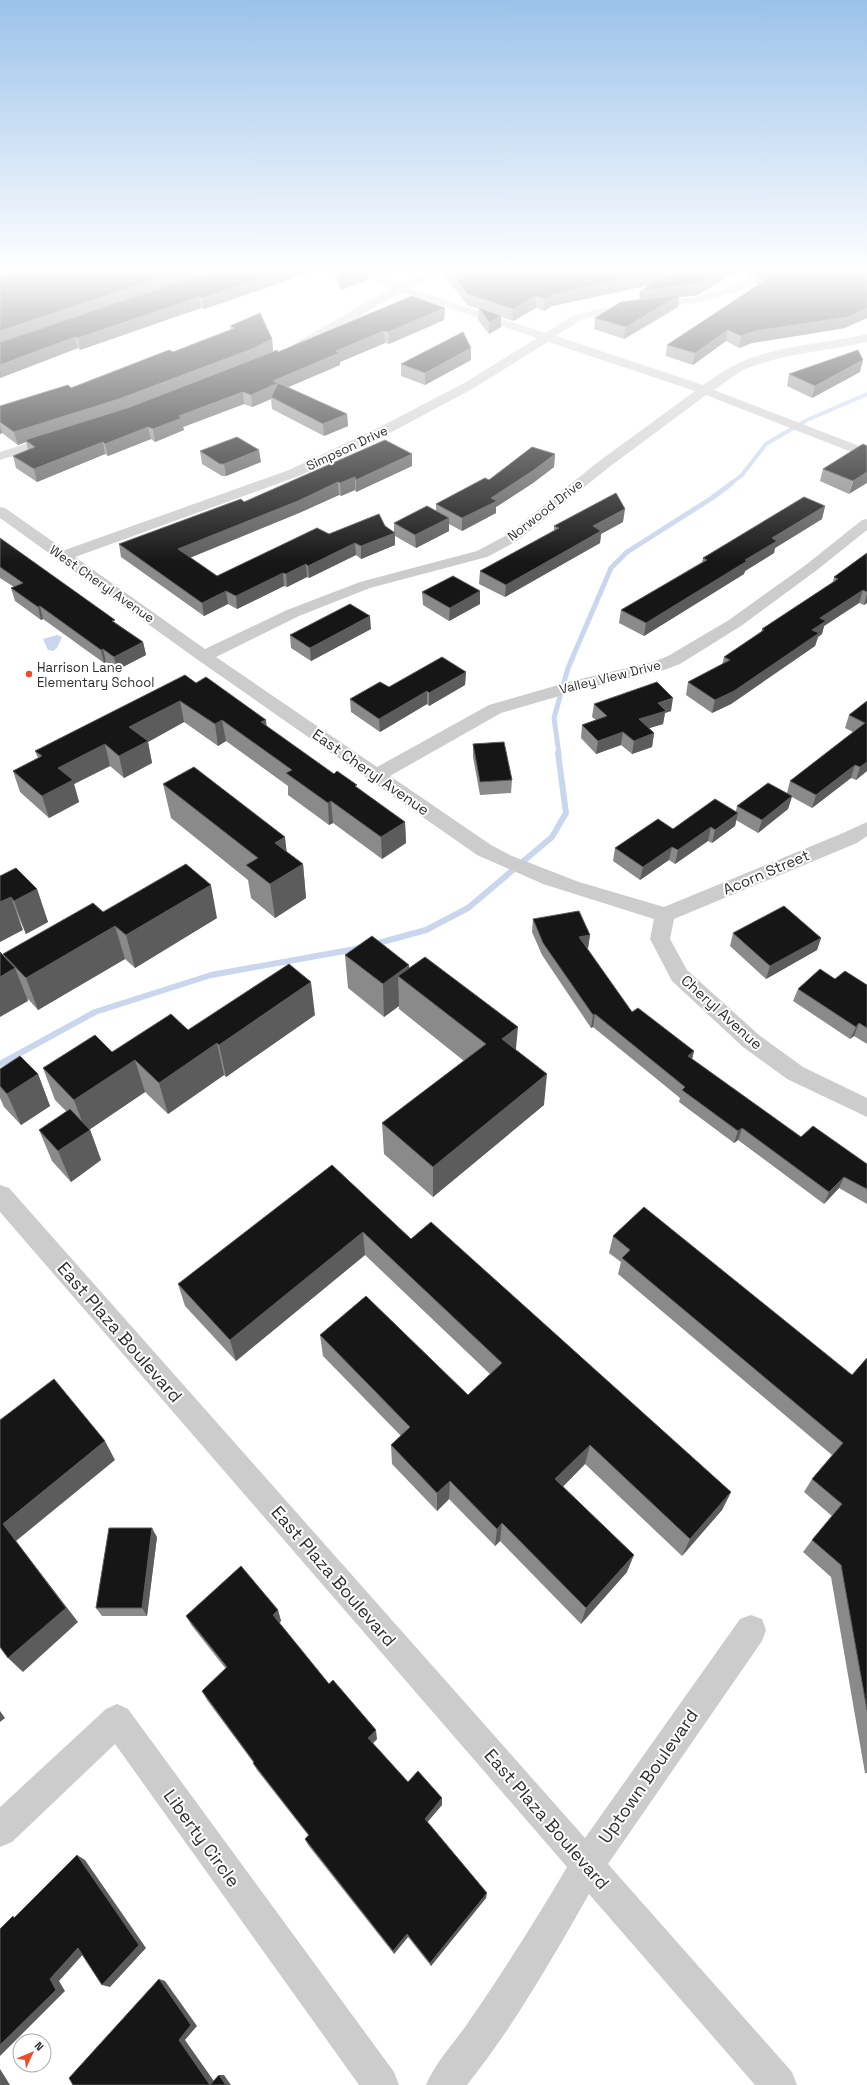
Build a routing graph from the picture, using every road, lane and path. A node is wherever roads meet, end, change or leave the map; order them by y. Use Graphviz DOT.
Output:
graph roads {
  1 [pos="498,368"];
  2 [pos="642,368"];
  3 [pos="738,368"];
  4 [pos="705,390"];
  5 [pos="68,434"];
  6 [pos="867,454"];
  7 [pos="0,456"];
  8 [pos="0,511"];
  9 [pos="867,523"];
  10 [pos="64,556"];
  11 [pos="204,656"];
  12 [pos="376,776"];
  13 [pos="867,828"];
  14 [pos="665,915"];
  15 [pos="867,1108"];
  16 [pos="0,1195"];
  17 [pos="751,1630"];
  18 [pos="0,1830"];
  19 [pos="587,1865"];
  20 [pos="382,2085"];
  21 [pos="444,2085"];
  22 [pos="779,2085"];
  1 -- 10 [label="street, Simpson Drive"];
  2 -- 4 [label="street"];
  3 -- 4 [label="street, Norwood Drive"];
  4 -- 6 [label="street"];
  4 -- 11 [label="street, Norwood Drive"];
  5 -- 7 [label="street"];
  8 -- 10 [label="street, West Cheryl Avenue"];
  9 -- 12 [label="street, Valley View Drive"];
  10 -- 11 [label="street, West Cheryl Avenue"];
  11 -- 12 [label="street, East Cheryl Avenue"];
  12 -- 14 [label="street, East Cheryl Avenue"];
  13 -- 14 [label="street, Acorn Street"];
  14 -- 15 [label="street, Cheryl Avenue"];
  16 -- 19 [label="street, East Plaza Boulevard"];
  17 -- 19 [label="street, Uptown Boulevard"];
  18 -- 20 [label="street, Liberty Circle"];
  19 -- 21 [label="street, Uptown Boulevard"];
  19 -- 22 [label="street, East Plaza Boulevard"];
}
